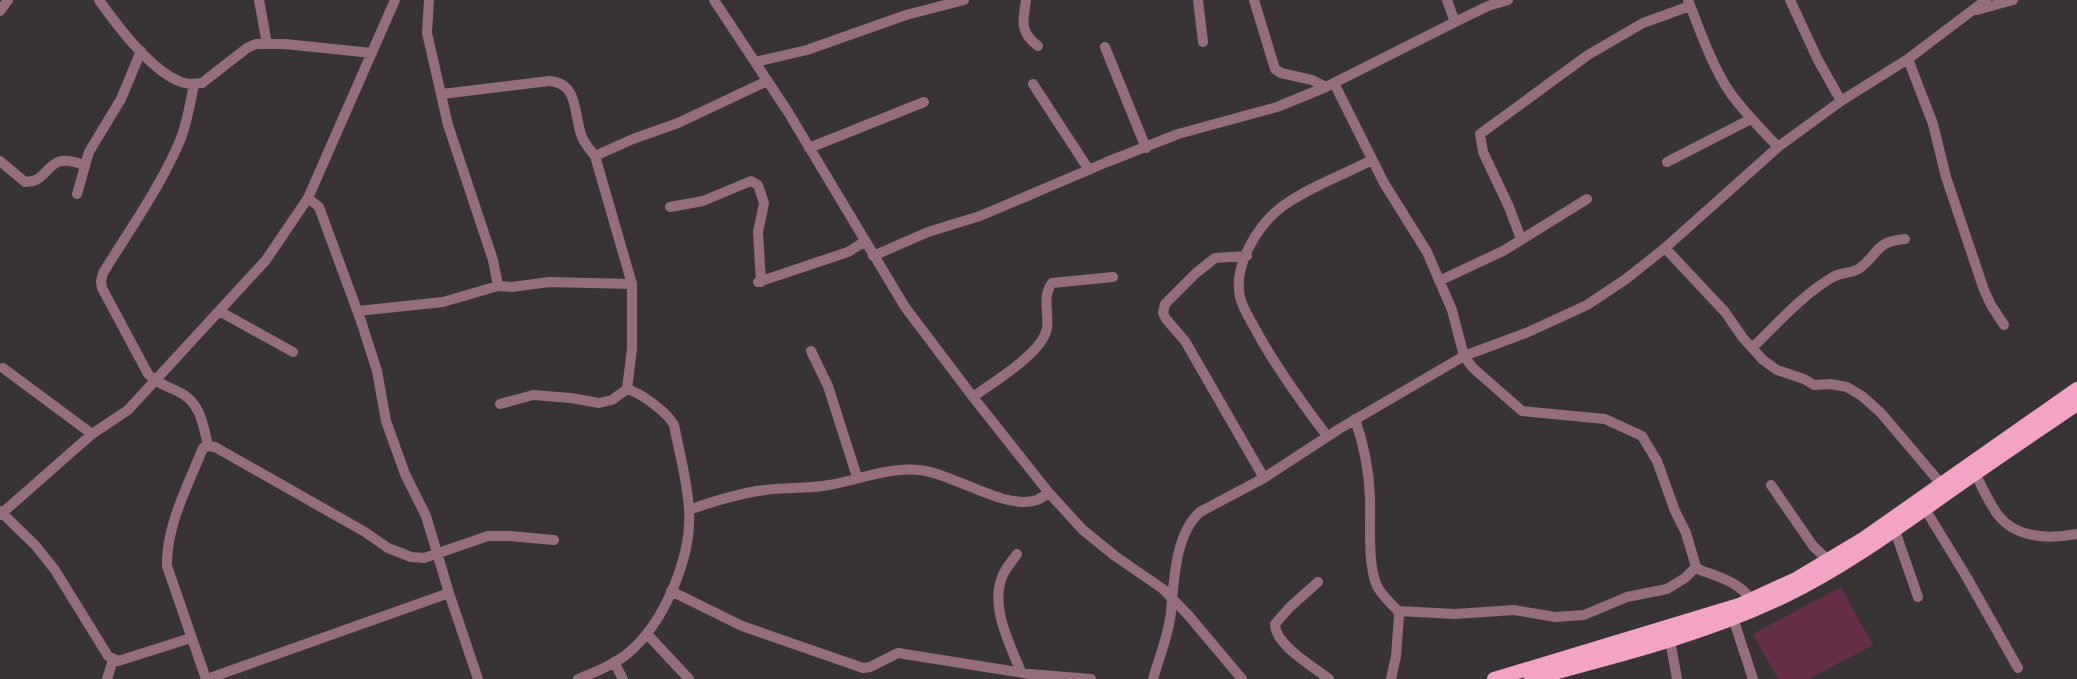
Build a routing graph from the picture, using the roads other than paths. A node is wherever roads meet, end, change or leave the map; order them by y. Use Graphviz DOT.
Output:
graph roads {
  1 [pos="8,0"];
  2 [pos="99,0"];
  3 [pos="259,0"];
  4 [pos="395,0"];
  5 [pos="429,0"];
  6 [pos="714,0"];
  7 [pos="964,0"];
  8 [pos="1026,0"];
  9 [pos="1198,0"];
  10 [pos="1254,0"];
  11 [pos="1447,0"];
  12 [pos="1508,0"];
  13 [pos="1790,0"];
  14 [pos="1986,0"];
  15 [pos="2013,0"];
  16 [pos="1689,3"];
  17 [pos="0,11"];
  18 [pos="1974,11"];
  19 [pos="1455,22"];
  20 [pos="1203,42"];
  21 [pos="267,45"];
  22 [pos="1038,45"];
  23 [pos="1105,47"];
  24 [pos="141,51"];
  25 [pos="372,53"];
  26 [pos="1908,59"];
  27 [pos="755,62"];
  28 [pos="767,81"];
  29 [pos="194,84"];
  30 [pos="1033,84"];
  31 [pos="1330,85"];
  32 [pos="442,94"];
  33 [pos="1841,101"];
  34 [pos="924,102"];
  35 [pos="1751,119"];
  36 [pos="1778,147"];
  37 [pos="809,148"];
  38 [pos="1146,148"];
  39 [pos="595,156"];
  40 [pos="1372,160"];
  41 [pos="0,161"];
  42 [pos="1667,162"];
  43 [pos="84,165"];
  44 [pos="1089,170"];
  45 [pos="77,194"];
  46 [pos="308,198"];
  47 [pos="1587,199"];
  48 [pos="670,207"];
  49 [pos="1521,239"];
  50 [pos="1905,239"];
  51 [pos="864,242"];
  52 [pos="1665,248"];
  53 [pos="873,256"];
  54 [pos="1246,256"];
  55 [pos="1113,277"];
  56 [pos="1439,281"];
  57 [pos="632,284"];
  58 [pos="498,286"];
  59 [pos="219,311"];
  60 [pos="358,311"];
  61 [pos="2004,325"];
  62 [pos="1752,348"];
  63 [pos="812,351"];
  64 [pos="293,352"];
  65 [pos="1464,356"];
  66 [pos="3,368"];
  67 [pos="155,381"];
  68 [pos="627,389"];
  69 [pos="2077,389"];
  70 [pos="974,397"];
  71 [pos="500,404"];
  72 [pos="2077,404"];
  73 [pos="1355,419"];
  74 [pos="92,434"];
  75 [pos="1327,436"];
  76 [pos="208,446"];
  77 [pos="1975,473"];
  78 [pos="857,477"];
  79 [pos="1264,478"];
  80 [pos="1771,485"];
  81 [pos="1942,485"];
  82 [pos="1049,493"];
  83 [pos="1925,509"];
  84 [pos="689,510"];
  85 [pos="1,513"];
  86 [pos="1895,531"];
  87 [pos="2077,534"];
  88 [pos="554,540"];
  89 [pos="437,553"];
  90 [pos="1017,554"];
  91 [pos="1828,561"];
  92 [pos="1696,567"];
  93 [pos="1318,582"];
  94 [pos="671,591"];
  95 [pos="449,593"];
  96 [pos="1918,597"];
  97 [pos="1171,598"];
  98 [pos="1752,600"];
  99 [pos="1398,611"];
  100 [pos="1733,618"];
  101 [pos="646,634"];
  102 [pos="191,638"];
  103 [pos="1670,640"];
  104 [pos="113,660"];
  105 [pos="614,662"];
  106 [pos="2018,668"];
  107 [pos="1021,672"];
  108 [pos="1536,678"];
  109 [pos="107,679"];
  110 [pos="206,679"];
  111 [pos="478,679"];
  112 [pos="578,679"];
  113 [pos="623,679"];
  114 [pos="689,679"];
  115 [pos="1091,679"];
  116 [pos="1153,679"];
  117 [pos="1242,679"];
  118 [pos="1329,679"];
  119 [pos="1391,679"];
  120 [pos="1494,679"];
  121 [pos="1677,679"];
  122 [pos="1753,679"];
  1 -- 17 [label="street"];
  2 -- 24 [label="street"];
  3 -- 21 [label="street"];
  4 -- 25 [label="street"];
  5 -- 32 [label="street"];
  6 -- 27 [label="street"];
  7 -- 27 [label="street"];
  8 -- 22 [label="street"];
  9 -- 20 [label="street"];
  10 -- 31 [label="street"];
  11 -- 19 [label="street"];
  12 -- 19 [label="street"];
  13 -- 33 [label="street"];
  14 -- 18 [label="street"];
  15 -- 18 [label="street"];
  16 -- 35 [label="street"];
  16 -- 49 [label="street"];
  18 -- 26 [label="street"];
  19 -- 31 [label="street"];
  21 -- 25 [label="street"];
  21 -- 29 [label="street"];
  23 -- 38 [label="street"];
  24 -- 29 [label="street"];
  24 -- 43 [label="street"];
  25 -- 46 [label="street"];
  26 -- 33 [label="street"];
  26 -- 61 [label="street"];
  27 -- 28 [label="street"];
  28 -- 37 [label="street"];
  28 -- 39 [label="street"];
  29 -- 67 [label="street"];
  30 -- 44 [label="street"];
  31 -- 38 [label="street"];
  31 -- 40 [label="street"];
  32 -- 39 [label="street"];
  32 -- 58 [label="street"];
  33 -- 36 [label="street"];
  34 -- 37 [label="street"];
  35 -- 36 [label="street"];
  35 -- 42 [label="street"];
  36 -- 52 [label="street"];
  37 -- 51 [label="street"];
  38 -- 44 [label="street"];
  39 -- 57 [label="street"];
  40 -- 54 [label="street"];
  40 -- 56 [label="street"];
  41 -- 43 [label="street"];
  43 -- 45 [label="street"];
  44 -- 53 [label="street"];
  46 -- 59 [label="street"];
  46 -- 60 [label="street"];
  47 -- 49 [label="street"];
  48 -- 51 [label="street"];
  49 -- 56 [label="street"];
  50 -- 62 [label="street"];
  51 -- 53 [label="street"];
  52 -- 62 [label="street"];
  52 -- 65 [label="street"];
  53 -- 70 [label="street"];
  54 -- 75 [label="street"];
  54 -- 79 [label="street"];
  55 -- 70 [label="street"];
  56 -- 65 [label="street"];
  57 -- 58 [label="street"];
  57 -- 68 [label="street"];
  58 -- 60 [label="street"];
  59 -- 64 [label="street"];
  59 -- 67 [label="street"];
  60 -- 89 [label="street"];
  62 -- 81 [label="street"];
  63 -- 78 [label="street"];
  65 -- 73 [label="street"];
  65 -- 92 [label="street"];
  66 -- 74 [label="street"];
  67 -- 74 [label="street"];
  67 -- 76 [label="street"];
  68 -- 71 [label="street"];
  68 -- 84 [label="street"];
  69 -- 81 [label="main road"];
  70 -- 82 [label="street"];
  72 -- 77 [label="main road"];
  73 -- 75 [label="street"];
  73 -- 99 [label="street"];
  74 -- 85 [label="street"];
  75 -- 79 [label="street"];
  76 -- 89 [label="street"];
  76 -- 102 [label="street"];
  77 -- 83 [label="main road"];
  77 -- 87 [label="street"];
  78 -- 82 [label="street"];
  78 -- 84 [label="street"];
  79 -- 97 [label="street"];
  80 -- 91 [label="street"];
  81 -- 91 [label="main road"];
  82 -- 97 [label="street"];
  83 -- 86 [label="main road"];
  83 -- 106 [label="street"];
  84 -- 94 [label="street"];
  85 -- 104 [label="street"];
  86 -- 96 [label="street"];
  86 -- 100 [label="main road"];
  88 -- 89 [label="street"];
  89 -- 95 [label="street"];
  90 -- 107 [label="street"];
  91 -- 98 [label="main road"];
  92 -- 98 [label="street"];
  92 -- 99 [label="street"];
  93 -- 118 [label="street"];
  94 -- 101 [label="street"];
  94 -- 107 [label="street"];
  95 -- 110 [label="street"];
  95 -- 111 [label="street"];
  97 -- 116 [label="street"];
  97 -- 117 [label="street"];
  98 -- 120 [label="main road"];
  99 -- 119 [label="street"];
  100 -- 103 [label="main road"];
  100 -- 122 [label="street"];
  101 -- 105 [label="street"];
  101 -- 114 [label="street"];
  102 -- 104 [label="street"];
  102 -- 110 [label="street"];
  103 -- 108 [label="main road"];
  103 -- 121 [label="street"];
  104 -- 109 [label="street"];
  105 -- 112 [label="street"];
  105 -- 113 [label="street"];
  107 -- 115 [label="street"];
}
